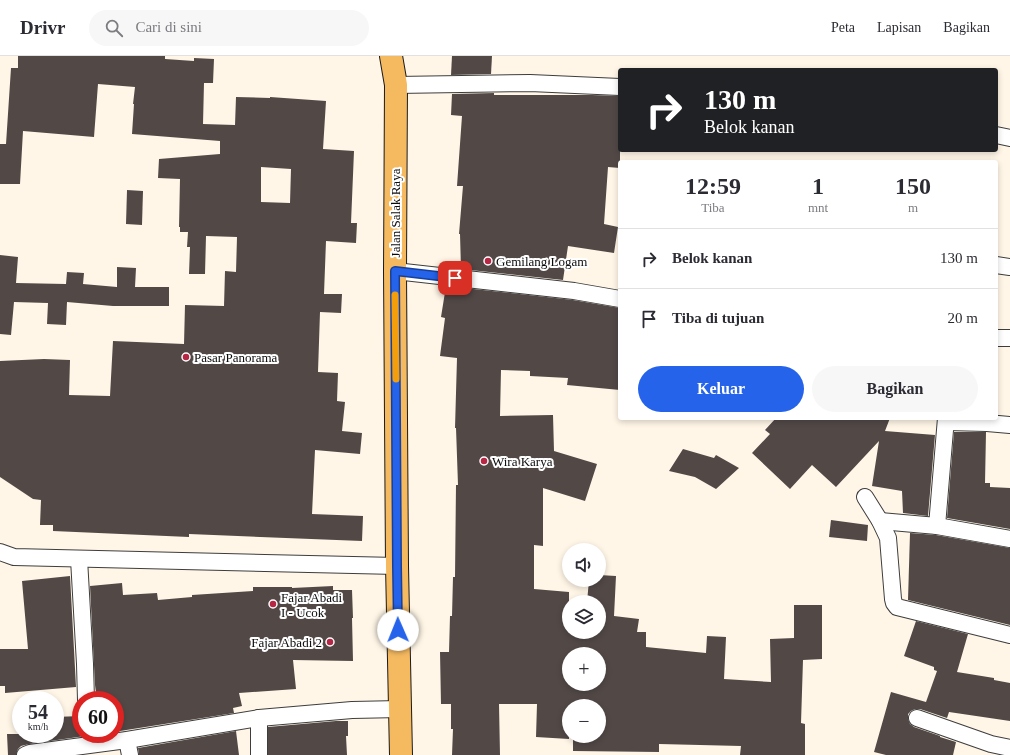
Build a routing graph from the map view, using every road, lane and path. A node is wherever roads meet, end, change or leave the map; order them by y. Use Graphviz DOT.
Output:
graph roads {
  1 [pos="391,56"];
  2 [pos="396,85"];
  3 [pos="618,87"];
  4 [pos="998,135"];
  5 [pos="1010,138"];
  6 [pos="998,265"];
  7 [pos="1010,268"];
  8 [pos="395,271"];
  9 [pos="618,299"];
  10 [pos="998,338"];
  11 [pos="1010,338"];
  12 [pos="946,420"];
  13 [pos="1010,425"];
  14 [pos="865,497"];
  15 [pos="880,521"];
  16 [pos="937,526"];
  17 [pos="1010,539"];
  18 [pos="0,552"];
  19 [pos="79,559"];
  20 [pos="397,566"];
  21 [pos="1010,635"];
  22 [pos="86,691"];
  23 [pos="400,709"];
  24 [pos="259,718"];
  25 [pos="917,718"];
  26 [pos="75,743"];
  27 [pos="106,743"];
  28 [pos="129,747"];
  29 [pos="1010,748"];
  30 [pos="29,754"];
  31 [pos="259,755"];
  32 [pos="401,755"];
  1 -- 2 [label="main road, Jalan Salak Raya"];
  2 -- 3 [label="street"];
  2 -- 8 [label="main road, Jalan Salak Raya"];
  4 -- 5 [label="street"];
  6 -- 7 [label="street"];
  8 -- 9 [label="street"];
  8 -- 20 [label="main road, Jalan Salak Raya"];
  10 -- 11 [label="street"];
  12 -- 13 [label="street"];
  12 -- 16 [label="street"];
  14 -- 15 [label="street"];
  15 -- 16 [label="street"];
  15 -- 21 [label="street"];
  16 -- 17 [label="street"];
  18 -- 19 [label="street"];
  19 -- 20 [label="street"];
  19 -- 22 [label="street"];
  20 -- 23 [label="main road, Jalan Salak Raya"];
  23 -- 24 [label="street"];
  23 -- 32 [label="main road, Jalan Salak Raya"];
  24 -- 28 [label="street"];
  24 -- 31 [label="street"];
  25 -- 29 [label="street"];
  26 -- 30 [label="street"];
  27 -- 28 [label="street"];
}
